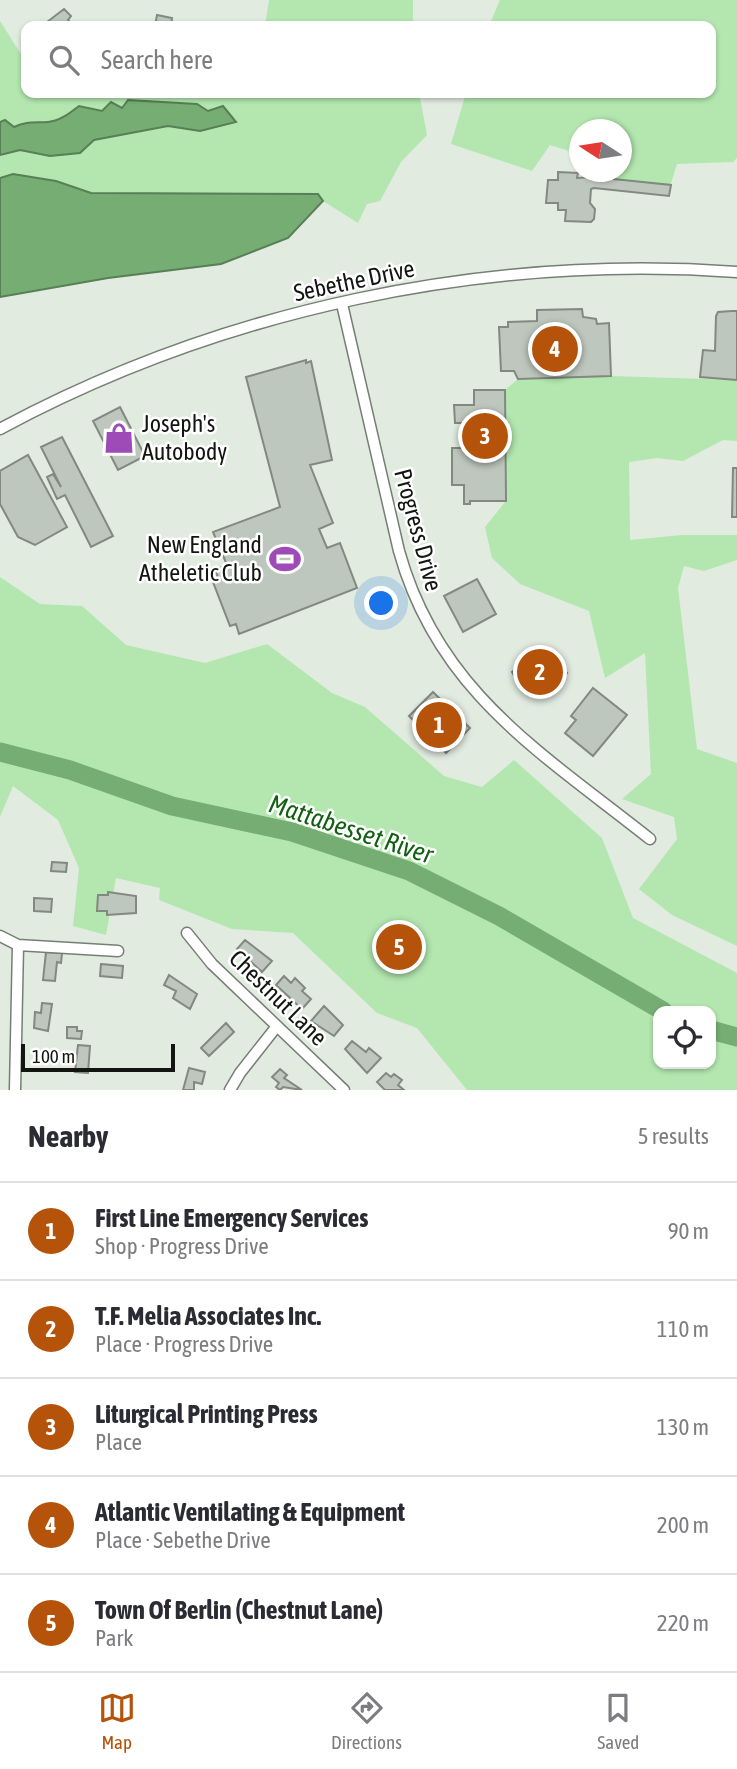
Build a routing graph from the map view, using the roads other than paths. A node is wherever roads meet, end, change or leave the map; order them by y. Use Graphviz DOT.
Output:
graph roads {
  1 [pos="737,272"];
  2 [pos="342,304"];
  3 [pos="0,429"];
  4 [pos="650,839"];
  5 [pos="187,933"];
  6 [pos="0,936"];
  7 [pos="18,945"];
  8 [pos="118,951"];
  9 [pos="277,1026"];
  10 [pos="15,1090"];
  11 [pos="230,1090"];
  12 [pos="344,1090"];
  1 -- 2 [label="street, Sebethe Drive"];
  2 -- 3 [label="street, Sebethe Drive"];
  2 -- 4 [label="street, Progress Drive"];
  5 -- 9 [label="street, Chestnut Lane"];
  6 -- 7 [label="street"];
  7 -- 8 [label="street"];
  7 -- 10 [label="street"];
  9 -- 11 [label="street"];
  9 -- 12 [label="street, Chestnut Lane"];
}
